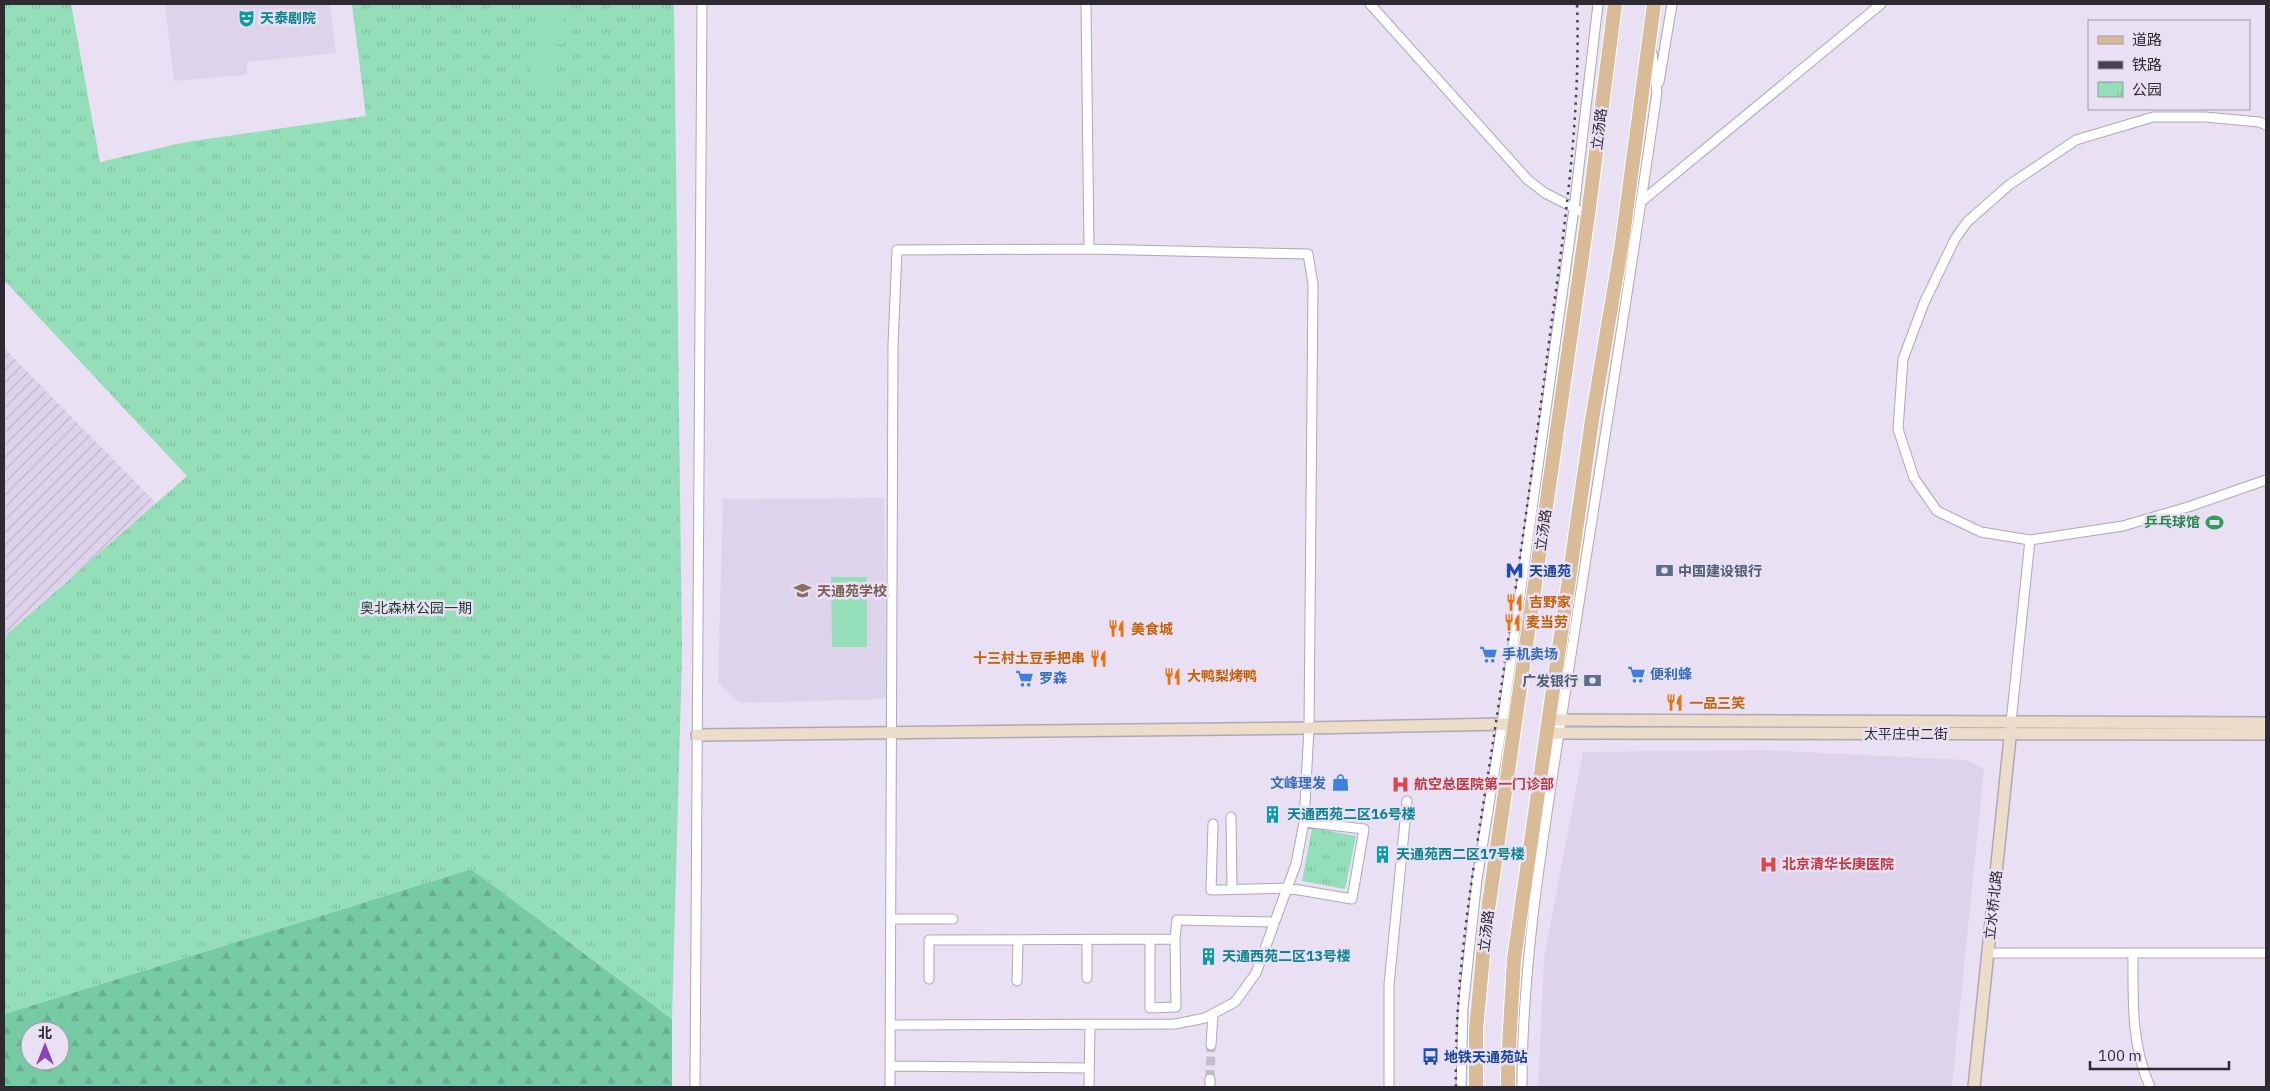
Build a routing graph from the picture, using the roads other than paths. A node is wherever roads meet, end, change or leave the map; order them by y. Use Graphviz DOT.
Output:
graph roads {
  1 [pos="702,4"];
  2 [pos="1086,4"];
  3 [pos="1370,4"];
  4 [pos="1598,4"];
  5 [pos="1615,4"];
  6 [pos="1654,4"];
  7 [pos="1672,4"];
  8 [pos="1881,4"];
  9 [pos="1649,35"];
  10 [pos="1657,92"];
  11 [pos="2266,125"];
  12 [pos="1642,201"];
  13 [pos="1574,209"];
  14 [pos="1588,215"];
  15 [pos="1089,249"];
  16 [pos="2266,480"];
  17 [pos="2030,540"];
  18 [pos="2266,723"];
  19 [pos="1508,725"];
  20 [pos="1554,726"];
  21 [pos="1309,728"];
  22 [pos="2011,728"];
  23 [pos="892,733"];
  24 [pos="2266,734"];
  25 [pos="697,735"];
  26 [pos="1407,801"];
  27 [pos="1231,817"];
  28 [pos="1304,822"];
  29 [pos="1212,824"];
  30 [pos="1287,888"];
  31 [pos="1232,889"];
  32 [pos="891,919"];
  33 [pos="953,919"];
  34 [pos="1274,922"];
  35 [pos="1175,939"];
  36 [pos="1018,940"];
  37 [pos="1087,940"];
  38 [pos="1150,940"];
  39 [pos="1988,953"];
  40 [pos="2266,953"];
  41 [pos="2133,954"];
  42 [pos="1087,978"];
  43 [pos="929,979"];
  44 [pos="1017,981"];
  45 [pos="1213,1014"];
  46 [pos="890,1025"];
  47 [pos="1090,1025"];
  48 [pos="1211,1045"];
  49 [pos="890,1066"];
  50 [pos="1089,1068"];
  51 [pos="695,1087"];
  52 [pos="890,1087"];
  53 [pos="1089,1087"];
  54 [pos="1389,1087"];
  55 [pos="1461,1087"];
  56 [pos="1476,1087"];
  57 [pos="1508,1087"];
  58 [pos="1522,1087"];
  59 [pos="1974,1087"];
  60 [pos="2150,1087"];
  1 -- 25 [label="street"];
  2 -- 15 [label="street"];
  3 -- 13 [label="street"];
  4 -- 13 [label="street, 立汤路"];
  5 -- 14 [label="main road, 立汤路"];
  6 -- 9 [label="main road"];
  7 -- 10 [label="street"];
  8 -- 12 [label="street"];
  9 -- 10 [label="street"];
  9 -- 20 [label="main road"];
  10 -- 12 [label="street"];
  11 -- 17 [label="street"];
  12 -- 20 [label="street"];
  13 -- 14 [label="street"];
  13 -- 19 [label="street, 立汤路"];
  14 -- 19 [label="main road, 立汤路"];
  15 -- 21 [label="street"];
  15 -- 23 [label="street"];
  16 -- 17 [label="street"];
  17 -- 22 [label="street"];
  18 -- 22 [label="street, 太平庄中二街"];
  19 -- 21 [label="street"];
  19 -- 55 [label="street, 立汤路"];
  19 -- 56 [label="main road, 立汤路"];
  20 -- 22 [label="street, 太平庄中二街"];
  20 -- 57 [label="main road"];
  20 -- 58 [label="street"];
  21 -- 23 [label="street"];
  21 -- 28 [label="street"];
  22 -- 24 [label="street, 太平庄中二街"];
  22 -- 39 [label="street, 立水桥北路"];
  23 -- 25 [label="street"];
  23 -- 32 [label="street"];
  25 -- 51 [label="street"];
  26 -- 54 [label="street"];
  27 -- 31 [label="street"];
  28 -- 30 [label="street"];
  28 -- 30 [label="street"];
  29 -- 31 [label="street"];
  30 -- 31 [label="street"];
  30 -- 34 [label="street"];
  32 -- 33 [label="street"];
  32 -- 46 [label="street"];
  34 -- 35 [label="street"];
  34 -- 45 [label="street"];
  35 -- 38 [label="street"];
  35 -- 38 [label="street"];
  36 -- 37 [label="street"];
  36 -- 43 [label="street"];
  36 -- 44 [label="street"];
  37 -- 38 [label="street"];
  37 -- 42 [label="street"];
  39 -- 41 [label="street"];
  39 -- 59 [label="street, 立水桥北路"];
  40 -- 41 [label="street"];
  41 -- 60 [label="street"];
  45 -- 47 [label="street"];
  45 -- 48 [label="street"];
  46 -- 47 [label="street"];
  46 -- 49 [label="street"];
  47 -- 50 [label="street"];
  49 -- 50 [label="street"];
  49 -- 52 [label="street"];
  50 -- 53 [label="street"];
}
